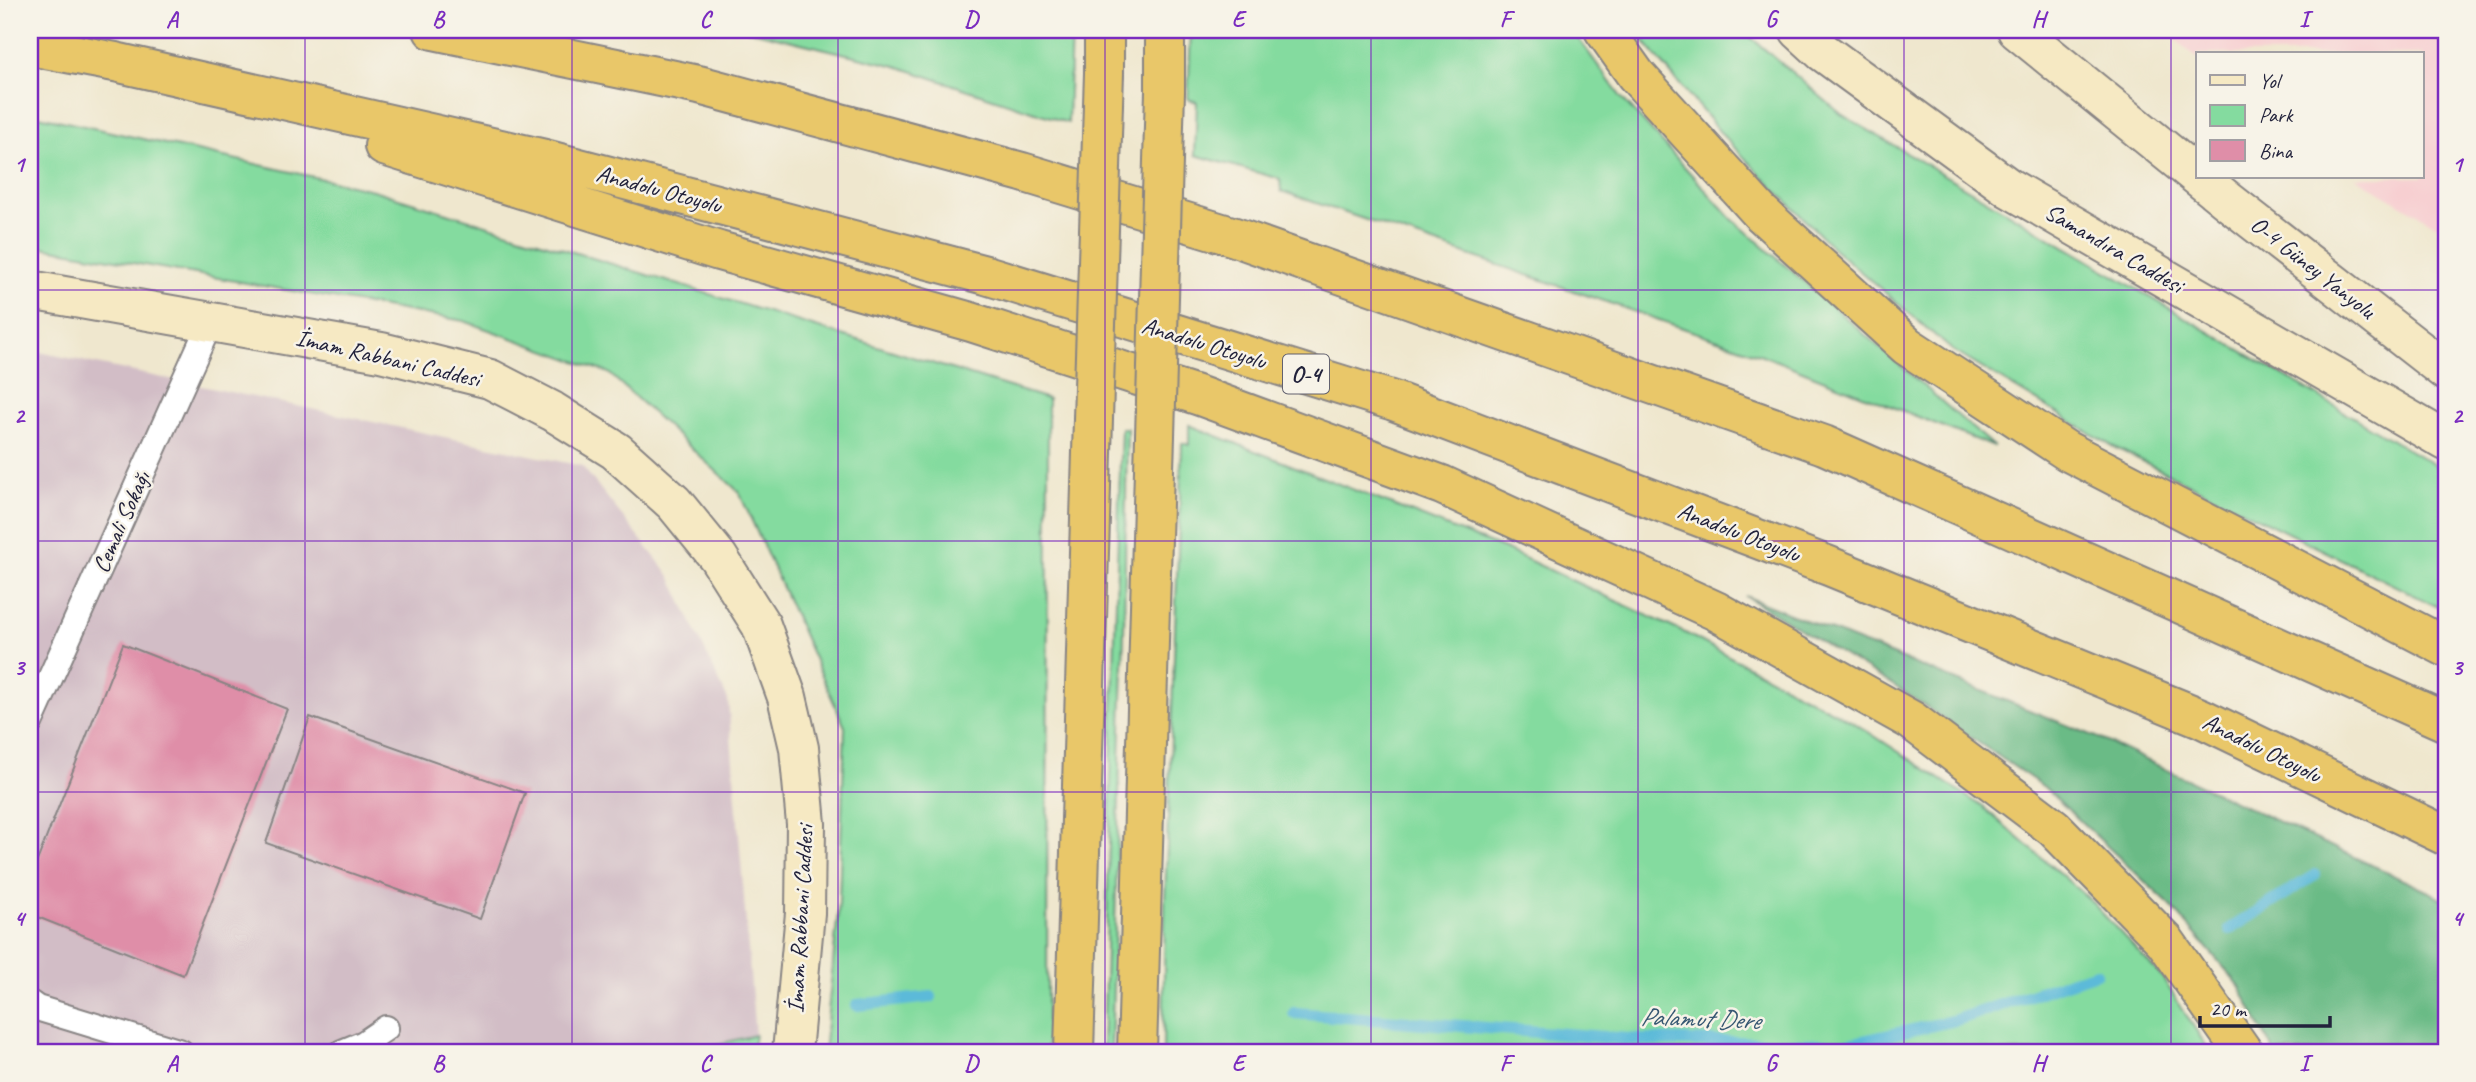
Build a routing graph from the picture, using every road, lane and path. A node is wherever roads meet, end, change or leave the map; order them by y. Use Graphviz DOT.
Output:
graph roads {
  1 [pos="433,30"];
  2 [pos="1104,30"];
  3 [pos="1165,30"];
  4 [pos="1604,30"];
  5 [pos="1799,30"];
  6 [pos="2017,30"];
  7 [pos="30,46"];
  8 [pos="115,62"];
  9 [pos="2196,175"];
  10 [pos="2200,178"];
  11 [pos="30,290"];
  12 [pos="211,321"];
  13 [pos="2446,371"];
  14 [pos="2446,441"];
  15 [pos="2446,647"];
  16 [pos="2446,722"];
  17 [pos="30,723"];
  18 [pos="2446,836"];
  19 [pos="30,1003"];
  20 [pos="386,1028"];
  21 [pos="181,1052"];
  22 [pos="342,1052"];
  23 [pos="792,1052"];
  24 [pos="1074,1052"];
  25 [pos="1137,1052"];
  26 [pos="2243,1052"];
  1 -- 16 [label="highway"];
  2 -- 24 [label="highway, bridge"];
  3 -- 25 [label="highway, bridge"];
  4 -- 15 [label="highway"];
  5 -- 14 [label="main road, Samandıra Caddesi"];
  6 -- 9 [label="main road, O-4 Güney Yanyolu"];
  7 -- 8 [label="highway, Anadolu Otoyolu / O-4"];
  8 -- 18 [label="highway, Anadolu Otoyolu / O-4"];
  8 -- 26 [label="highway"];
  10 -- 13 [label="main road, O-4 Güney Yanyolu"];
  11 -- 12 [label="main road, İmam Rabbani Caddesi"];
  12 -- 17 [label="lane, Cemali Sokağı"];
  12 -- 23 [label="main road, İmam Rabbani Caddesi"];
  19 -- 21 [label="lane"];
  20 -- 22 [label="lane"];
}
